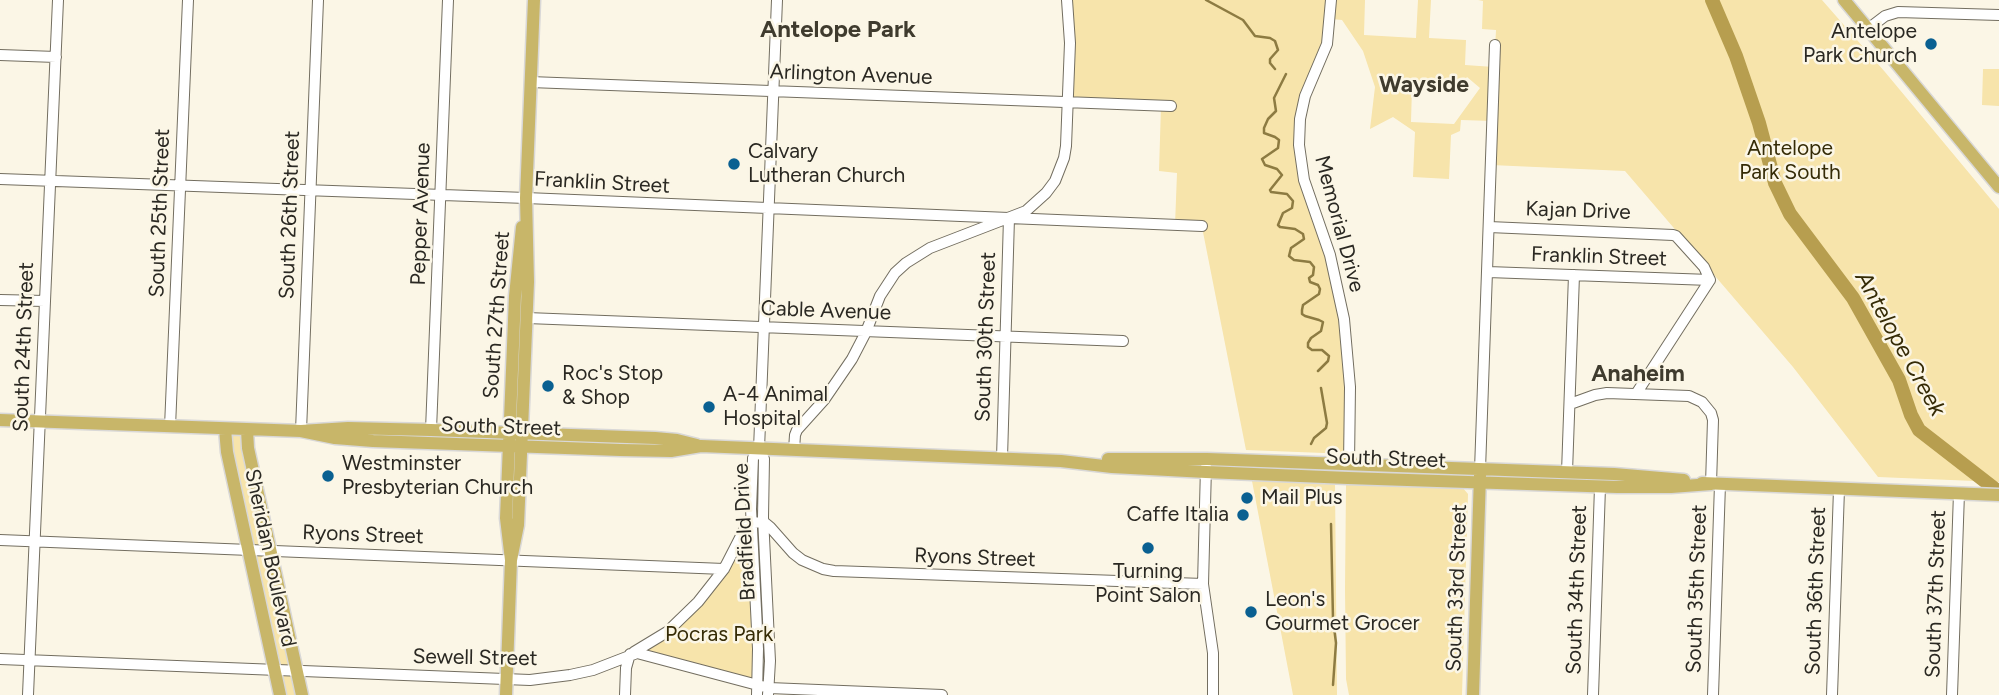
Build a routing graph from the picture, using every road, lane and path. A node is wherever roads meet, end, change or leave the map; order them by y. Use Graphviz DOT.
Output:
graph roads {
  1 [pos="58,0"];
  2 [pos="188,0"];
  3 [pos="318,0"];
  4 [pos="448,0"];
  5 [pos="534,0"];
  6 [pos="777,0"];
  7 [pos="1067,0"];
  8 [pos="1331,0"];
  9 [pos="1844,0"];
  10 [pos="1999,15"];
  11 [pos="1868,29"];
  12 [pos="1495,45"];
  13 [pos="0,55"];
  14 [pos="56,57"];
  15 [pos="530,82"];
  16 [pos="774,91"];
  17 [pos="1068,102"];
  18 [pos="1171,106"];
  19 [pos="0,179"];
  20 [pos="51,181"];
  21 [pos="181,186"];
  22 [pos="1999,187"];
  23 [pos="311,191"];
  24 [pos="441,195"];
  25 [pos="526,198"];
  26 [pos="769,209"];
  27 [pos="1009,218"];
  28 [pos="1202,226"];
  29 [pos="1489,227"];
  30 [pos="1488,272"];
  31 [pos="1574,275"];
  32 [pos="1710,280"];
  33 [pos="0,300"];
  34 [pos="45,302"];
  35 [pos="527,318"];
  36 [pos="764,328"];
  37 [pos="866,332"];
  38 [pos="1006,337"];
  39 [pos="1123,341"];
  40 [pos="1636,394"];
  41 [pos="1570,404"];
  42 [pos="0,420"];
  43 [pos="41,422"];
  44 [pos="170,427"];
  45 [pos="225,429"];
  46 [pos="247,430"];
  47 [pos="431,430"];
  48 [pos="301,431"];
  49 [pos="515,440"];
  50 [pos="759,449"];
  51 [pos="794,450"];
  52 [pos="1002,458"];
  53 [pos="1349,464"];
  54 [pos="1206,466"];
  55 [pos="1567,472"];
  56 [pos="1480,476"];
  57 [pos="1715,484"];
  58 [pos="1600,486"];
  59 [pos="1839,489"];
  60 [pos="1959,493"];
  61 [pos="1999,495"];
  62 [pos="764,522"];
  63 [pos="751,523"];
  64 [pos="0,540"];
  65 [pos="35,541"];
  66 [pos="249,550"];
  67 [pos="271,551"];
  68 [pos="511,560"];
  69 [pos="724,569"];
  70 [pos="1203,584"];
  71 [pos="630,654"];
  72 [pos="0,659"];
  73 [pos="30,660"];
  74 [pos="275,670"];
  75 [pos="297,671"];
  76 [pos="507,679"];
  77 [pos="757,690"];
  78 [pos="768,691"];
  79 [pos="29,695"];
  80 [pos="280,695"];
  81 [pos="302,695"];
  82 [pos="506,695"];
  83 [pos="625,695"];
  84 [pos="942,695"];
  85 [pos="1213,695"];
  86 [pos="1473,695"];
  87 [pos="1593,695"];
  88 [pos="1713,695"];
  89 [pos="1832,695"];
  90 [pos="1952,695"];
  1 -- 14 [label="street, South 24th Street"];
  2 -- 21 [label="street, South 25th Street"];
  3 -- 23 [label="street, South 26th Street"];
  4 -- 24 [label="street, Pepper Avenue"];
  5 -- 15 [label="main road, South 27th Street"];
  6 -- 16 [label="street"];
  7 -- 17 [label="street"];
  8 -- 53 [label="street, Memorial Drive"];
  9 -- 11 [label="main road"];
  10 -- 11 [label="street"];
  11 -- 22 [label="main road"];
  12 -- 29 [label="street, South 33rd Street"];
  13 -- 14 [label="street"];
  14 -- 20 [label="street, South 24th Street"];
  15 -- 16 [label="street, Arlington Avenue"];
  15 -- 25 [label="main road, South 27th Street"];
  16 -- 17 [label="street, Arlington Avenue"];
  16 -- 26 [label="street"];
  17 -- 18 [label="street, Arlington Avenue"];
  17 -- 27 [label="street"];
  19 -- 20 [label="street, Franklin Street"];
  20 -- 21 [label="street, Franklin Street"];
  20 -- 34 [label="street, South 24th Street"];
  21 -- 23 [label="street, Franklin Street"];
  21 -- 44 [label="street, South 25th Street"];
  23 -- 24 [label="street, Franklin Street"];
  23 -- 48 [label="street, South 26th Street"];
  24 -- 25 [label="street, Franklin Street"];
  24 -- 47 [label="street, Pepper Avenue"];
  25 -- 26 [label="street, Franklin Street"];
  25 -- 35 [label="main road, South 27th Street"];
  25 -- 49 [label="main road, South 27th Street"];
  26 -- 27 [label="street, Franklin Street"];
  26 -- 36 [label="street"];
  27 -- 28 [label="street, Franklin Street"];
  27 -- 37 [label="street"];
  27 -- 38 [label="street, South 30th Street"];
  29 -- 30 [label="street, South 33rd Street"];
  29 -- 32 [label="street, Kajan Drive"];
  30 -- 31 [label="street, Franklin Street"];
  30 -- 56 [label="street, South 33rd Street"];
  31 -- 32 [label="street, Franklin Street"];
  31 -- 41 [label="street"];
  32 -- 40 [label="street"];
  33 -- 34 [label="street"];
  34 -- 43 [label="street, South 24th Street"];
  35 -- 36 [label="street, Cable Avenue"];
  35 -- 49 [label="main road, South 27th Street"];
  36 -- 37 [label="street, Cable Avenue"];
  36 -- 50 [label="street"];
  37 -- 38 [label="street, Cable Avenue"];
  37 -- 51 [label="street"];
  38 -- 39 [label="street, Cable Avenue"];
  38 -- 52 [label="street, South 30th Street"];
  40 -- 41 [label="street"];
  40 -- 57 [label="street, South 35th Street"];
  41 -- 55 [label="street"];
  42 -- 43 [label="main road, South Street"];
  43 -- 44 [label="main road, South Street"];
  43 -- 65 [label="street, South 24th Street"];
  44 -- 45 [label="main road, South Street"];
  45 -- 46 [label="main road, South Street"];
  45 -- 66 [label="main road, Sheridan Boulevard"];
  46 -- 48 [label="main road, South Street"];
  46 -- 67 [label="main road, Sheridan Boulevard"];
  47 -- 48 [label="main road, South Street"];
  47 -- 49 [label="main road, South Street"];
  48 -- 49 [label="main road, South Street"];
  49 -- 50 [label="main road, South Street"];
  49 -- 68 [label="main road, South 27th Street"];
  50 -- 51 [label="main road, South Street"];
  50 -- 62 [label="street, Bradfield Drive"];
  50 -- 63 [label="street, Bradfield Drive"];
  51 -- 52 [label="main road, South Street"];
  52 -- 54 [label="main road, South Street"];
  53 -- 54 [label="main road, South Street"];
  53 -- 56 [label="main road, South Street"];
  54 -- 56 [label="main road, South Street"];
  54 -- 70 [label="street"];
  55 -- 56 [label="main road, South Street"];
  55 -- 57 [label="main road, South Street"];
  56 -- 58 [label="main road, South Street"];
  56 -- 86 [label="main road, South 33rd Street"];
  57 -- 58 [label="main road, South Street"];
  57 -- 59 [label="main road, South Street"];
  57 -- 88 [label="street, South 35th Street"];
  58 -- 87 [label="street, South 34th Street"];
  59 -- 60 [label="main road, South Street"];
  59 -- 89 [label="street, South 36th Street"];
  60 -- 61 [label="main road, South Street"];
  60 -- 90 [label="street, South 37th Street"];
  62 -- 63 [label="street"];
  62 -- 70 [label="street, Ryons Street"];
  62 -- 78 [label="street, Bradfield Drive"];
  63 -- 69 [label="street, Sewell Street"];
  63 -- 77 [label="street, Bradfield Drive"];
  64 -- 65 [label="street, Ryons Street"];
  65 -- 66 [label="street, Ryons Street"];
  65 -- 73 [label="street, South 24th Street"];
  66 -- 67 [label="street, Ryons Street"];
  66 -- 74 [label="main road, Sheridan Boulevard"];
  67 -- 68 [label="street, Ryons Street"];
  67 -- 75 [label="main road, Sheridan Boulevard"];
  68 -- 69 [label="street, Ryons Street"];
  68 -- 76 [label="main road, South 27th Street"];
  69 -- 71 [label="street, Sewell Street"];
  70 -- 85 [label="street"];
  71 -- 76 [label="street, Sewell Street"];
  71 -- 77 [label="street"];
  71 -- 83 [label="street"];
  72 -- 73 [label="street, Sewell Street"];
  73 -- 74 [label="street, Sewell Street"];
  73 -- 79 [label="street, South 24th Street"];
  74 -- 75 [label="street, Sewell Street"];
  74 -- 80 [label="main road, Sheridan Boulevard"];
  75 -- 76 [label="street, Sewell Street"];
  75 -- 81 [label="main road, Sheridan Boulevard"];
  76 -- 82 [label="main road, South 27th Street"];
  77 -- 78 [label="street"];
  78 -- 84 [label="street"];
}
